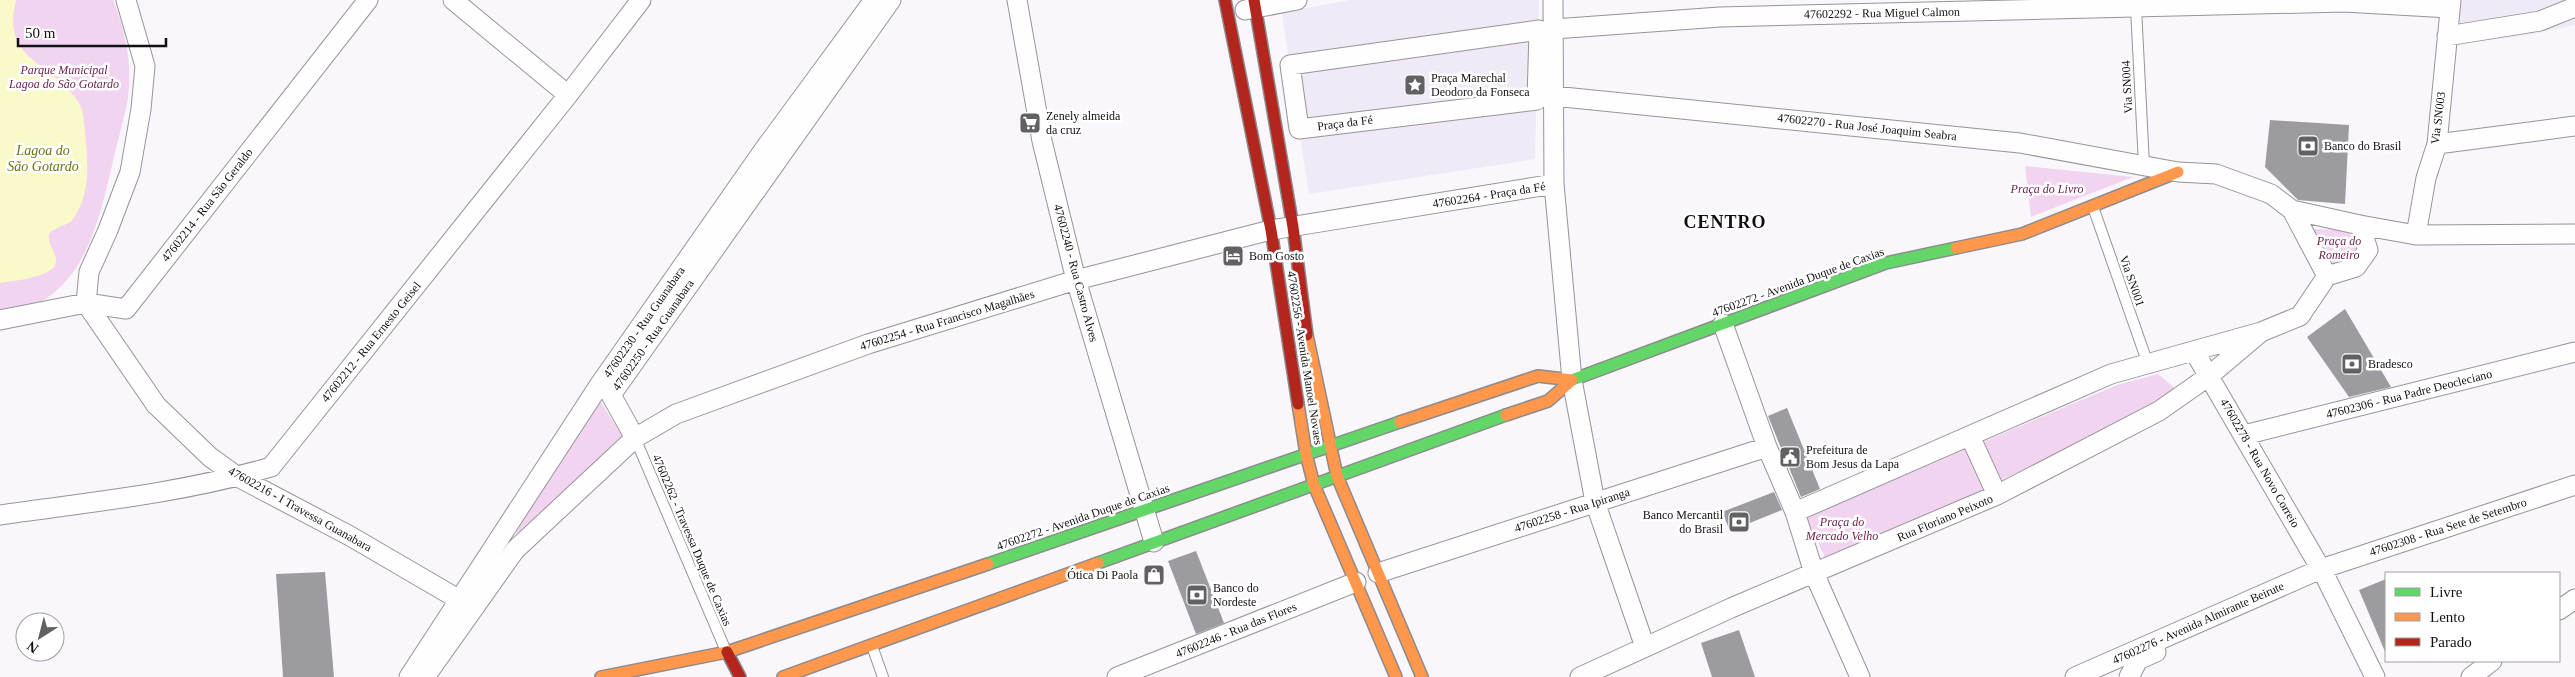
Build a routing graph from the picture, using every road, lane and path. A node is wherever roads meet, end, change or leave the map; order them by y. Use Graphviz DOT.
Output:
graph roads {
  1 [pos="126,0"];
  2 [pos="368,0"];
  3 [pos="453,0"];
  4 [pos="641,0"];
  5 [pos="874,0"];
  6 [pos="891,0"];
  7 [pos="1017,0"];
  8 [pos="1298,0"];
  9 [pos="1553,0"];
  10 [pos="2092,4"];
  11 [pos="2451,4"];
  12 [pos="1255,5"];
  13 [pos="1226,6"];
  14 [pos="2575,7"];
  15 [pos="2136,8"];
  16 [pos="1554,29"];
  17 [pos="2447,36"];
  18 [pos="1539,41"];
  19 [pos="568,95"];
  20 [pos="1553,96"];
  21 [pos="2575,126"];
  22 [pos="2437,144"];
  23 [pos="2144,165"];
  24 [pos="2178,172"];
  25 [pos="1554,184"];
  26 [pos="2093,206"];
  27 [pos="2292,210"];
  28 [pos="2360,225"];
  29 [pos="1293,227"];
  30 [pos="1271,230"];
  31 [pos="2575,234"];
  32 [pos="2416,235"];
  33 [pos="2327,276"];
  34 [pos="1076,280"];
  35 [pos="86,304"];
  36 [pos="0,320"];
  37 [pos="1723,324"];
  38 [pos="2261,332"];
  39 [pos="2194,350"];
  40 [pos="2575,352"];
  41 [pos="2148,364"];
  42 [pos="2209,376"];
  43 [pos="1572,380"];
  44 [pos="606,389"];
  45 [pos="2244,435"];
  46 [pos="1970,436"];
  47 [pos="635,438"];
  48 [pos="1330,446"];
  49 [pos="1767,448"];
  50 [pos="1306,454"];
  51 [pos="1337,476"];
  52 [pos="238,477"];
  53 [pos="1314,484"];
  54 [pos="2575,485"];
  55 [pos="2575,494"];
  56 [pos="1997,495"];
  57 [pos="1595,502"];
  58 [pos="1146,510"];
  59 [pos="1795,512"];
  60 [pos="0,515"];
  61 [pos="1154,542"];
  62 [pos="1378,573"];
  63 [pos="1814,573"];
  64 [pos="2323,573"];
  65 [pos="1356,582"];
  66 [pos="458,599"];
  67 [pos="2575,599"];
  68 [pos="2560,609"];
  69 [pos="871,645"];
  70 [pos="1645,647"];
  71 [pos="726,652"];
  72 [pos="2136,656"];
  73 [pos="2491,662"];
  74 [pos="409,677"];
  75 [pos="425,677"];
  76 [pos="601,677"];
  77 [pos="740,677"];
  78 [pos="783,677"];
  79 [pos="883,677"];
  80 [pos="1116,677"];
  81 [pos="1396,677"];
  82 [pos="1422,677"];
  83 [pos="1580,677"];
  84 [pos="1860,677"];
  85 [pos="2075,677"];
  86 [pos="2129,677"];
  87 [pos="2375,677"];
  88 [pos="2471,677"];
  1 -- 35 [label="street"];
  2 -- 35 [label="street, 47602214 - Rua São Geraldo"];
  3 -- 19 [label="street"];
  4 -- 19 [label="street, 47602212 - Rua Ernesto Geisel"];
  5 -- 44 [label="street, 47602230 - Rua Guanabara"];
  6 -- 44 [label="street, 47602250 - Rua Guanabara"];
  7 -- 34 [label="street, 47602240 - Rua Castro Alves"];
  8 -- 12 [label="street"];
  9 -- 16 [label="street, 47602264 - Praça da Fé"];
  10 -- 15 [label="street, 47602292 - Rua Miguel Calmon"];
  10 -- 16 [label="street, 47602292 - Rua Miguel Calmon"];
  11 -- 15 [label="street, 47602292 - Rua Miguel Calmon"];
  11 -- 17 [label="street, Via SN003"];
  12 -- 13 [label="street"];
  12 -- 29 [label="street, 47602256 - Avenida Manoel Novaes"];
  13 -- 30 [label="street, 47602256 - Avenida Manoel Novaes"];
  14 -- 17 [label="street"];
  15 -- 23 [label="lane, Via SN004"];
  16 -- 20 [label="street, 47602264 - Praça da Fé"];
  17 -- 22 [label="street, Via SN003"];
  18 -- 18 [label="street, Praça da Fé"];
  19 -- 52 [label="street, 47602212 - Rua Ernesto Geisel"];
  20 -- 23 [label="street, 47602270 - Rua José Joaquim Seabra"];
  20 -- 25 [label="street, 47602264 - Praça da Fé"];
  21 -- 22 [label="street"];
  22 -- 32 [label="street, Via SN003"];
  23 -- 24 [label="street, 47602270 - Rua José Joaquim Seabra"];
  24 -- 26 [label="street, 47602272 - Avenida Duque de Caxias"];
  24 -- 27 [label="street, 47602270 - Rua José Joaquim Seabra"];
  25 -- 29 [label="street, 47602264 - Praça da Fé"];
  25 -- 43 [label="street"];
  26 -- 37 [label="street, 47602272 - Avenida Duque de Caxias"];
  26 -- 41 [label="lane, Via SN001"];
  27 -- 28 [label="street"];
  27 -- 33 [label="street"];
  28 -- 32 [label="street"];
  28 -- 33 [label="street"];
  29 -- 30 [label="street, 47602264 - Praça da Fé"];
  29 -- 48 [label="street, 47602256 - Avenida Manoel Novaes"];
  30 -- 34 [label="street, 47602254 - Rua Francisco Magalhães"];
  30 -- 50 [label="street, 47602256 - Avenida Manoel Novaes"];
  31 -- 32 [label="street"];
  33 -- 38 [label="street, Rua Floriano Peixoto"];
  34 -- 47 [label="street, 47602254 - Rua Francisco Magalhães"];
  34 -- 58 [label="street, 47602240 - Rua Castro Alves"];
  35 -- 36 [label="street, 47602214 - Rua São Geraldo"];
  35 -- 52 [label="street, 47602216 - I Travessa Guanabara"];
  37 -- 43 [label="street, 47602272 - Avenida Duque de Caxias"];
  37 -- 49 [label="street"];
  38 -- 39 [label="street, Rua Floriano Peixoto"];
  38 -- 42 [label="street, Rua Floriano Peixoto"];
  39 -- 41 [label="street, Rua Floriano Peixoto"];
  39 -- 42 [label="street, 47602278 - Rua Novo Correio"];
  40 -- 45 [label="street, 47602306 - Rua Padre Deocleciano"];
  41 -- 46 [label="street, Rua Floriano Peixoto"];
  42 -- 45 [label="street, 47602278 - Rua Novo Correio"];
  42 -- 56 [label="street, Rua Floriano Peixoto"];
  43 -- 48 [label="street, 47602272 - Avenida Duque de Caxias"];
  43 -- 51 [label="street, 47602272 - Avenida Duque de Caxias"];
  43 -- 57 [label="street"];
  44 -- 47 [label="street, 47602250 - Rua Guanabara"];
  44 -- 66 [label="street, 47602230 - Rua Guanabara"];
  45 -- 64 [label="street, 47602278 - Rua Novo Correio"];
  46 -- 56 [label="street"];
  46 -- 59 [label="street, Rua Floriano Peixoto"];
  47 -- 71 [label="lane, 47602262 - Travessa Duque de Caxias"];
  47 -- 75 [label="street"];
  48 -- 50 [label="street, 47602272 - Avenida Duque de Caxias"];
  48 -- 51 [label="street, 47602256 - Avenida Manoel Novaes"];
  49 -- 57 [label="street, 47602258 - Rua Ipiranga"];
  49 -- 59 [label="street"];
  50 -- 53 [label="street, 47602256 - Avenida Manoel Novaes"];
  50 -- 58 [label="street, 47602272 - Avenida Duque de Caxias"];
  51 -- 53 [label="street, 47602272 - Avenida Duque de Caxias"];
  51 -- 62 [label="street, 47602256 - Avenida Manoel Novaes"];
  52 -- 60 [label="street, 47602212 - Rua Ernesto Geisel"];
  52 -- 66 [label="street, 47602216 - I Travessa Guanabara"];
  53 -- 61 [label="street, 47602272 - Avenida Duque de Caxias"];
  53 -- 65 [label="street, 47602256 - Avenida Manoel Novaes"];
  54 -- 64 [label="street, 47602308 - Rua Sete de Setembro"];
  55 -- 64 [label="street"];
  56 -- 63 [label="street, Rua Floriano Peixoto"];
  57 -- 62 [label="street, 47602258 - Rua Ipiranga"];
  57 -- 70 [label="street"];
  58 -- 61 [label="street, 47602240 - Rua Castro Alves"];
  58 -- 71 [label="street, 47602272 - Avenida Duque de Caxias"];
  59 -- 63 [label="street"];
  61 -- 69 [label="street, 47602272 - Avenida Duque de Caxias"];
  62 -- 82 [label="street, 47602256 - Avenida Manoel Novaes"];
  63 -- 70 [label="street, Rua Floriano Peixoto"];
  63 -- 84 [label="street"];
  64 -- 72 [label="street, 47602276 - Avenida Almirante Beirute"];
  64 -- 87 [label="street, 47602278 - Rua Novo Correio"];
  65 -- 80 [label="street, 47602246 - Rua das Flores"];
  65 -- 81 [label="street, 47602256 - Avenida Manoel Novaes"];
  66 -- 74 [label="street, 47602230 - Rua Guanabara"];
  67 -- 68 [label="street"];
  69 -- 78 [label="street, 47602272 - Avenida Duque de Caxias"];
  69 -- 79 [label="lane"];
  70 -- 83 [label="street, Rua Floriano Peixoto"];
  71 -- 76 [label="street, 47602272 - Avenida Duque de Caxias"];
  71 -- 77 [label="street"];
  72 -- 85 [label="street, 47602276 - Avenida Almirante Beirute"];
  72 -- 86 [label="street"];
  73 -- 88 [label="street"];
}
